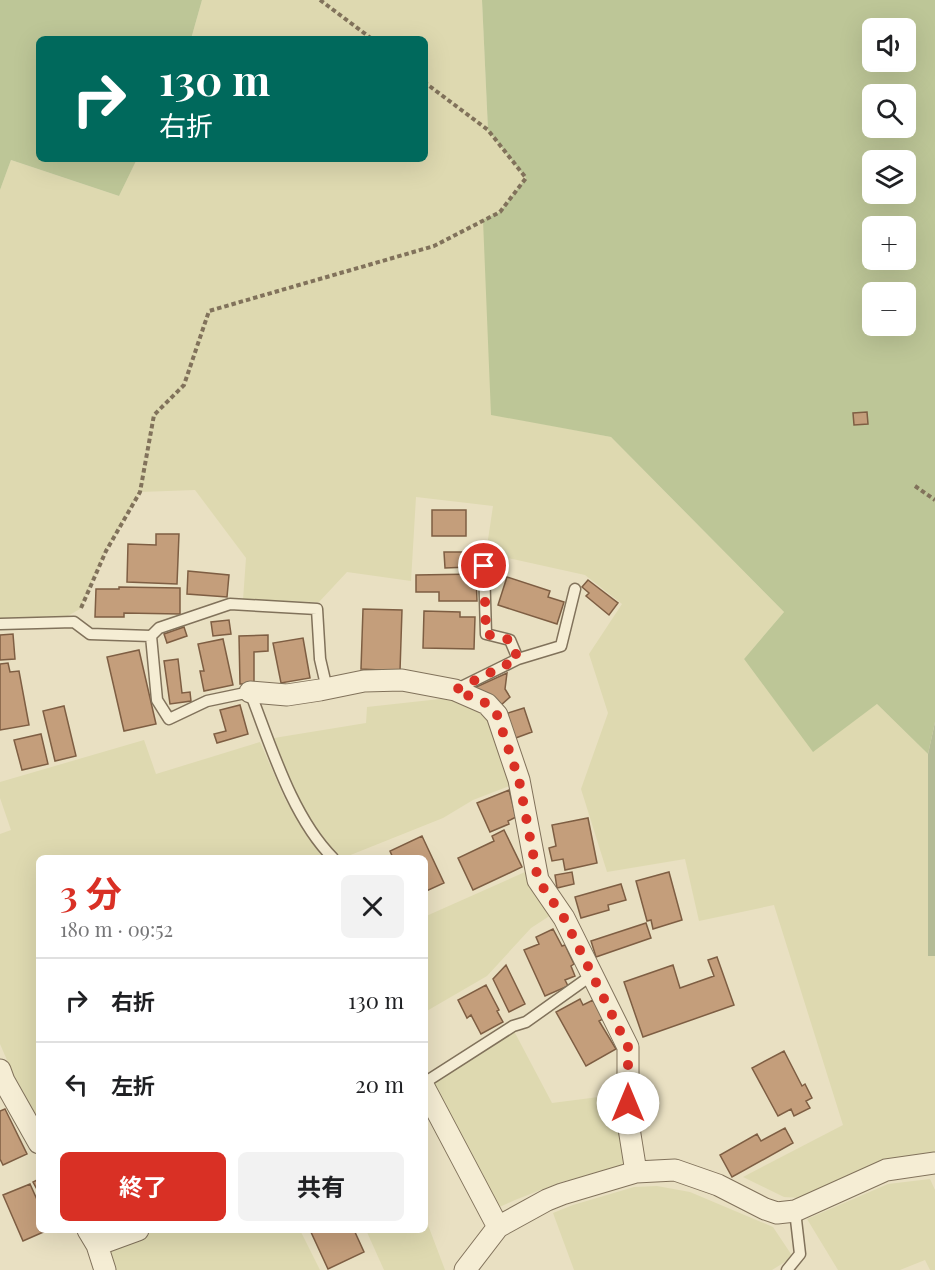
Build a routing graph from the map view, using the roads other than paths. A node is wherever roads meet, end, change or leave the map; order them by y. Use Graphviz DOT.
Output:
graph roads {
  1 [pos="484,566"];
  2 [pos="575,589"];
  3 [pos="0,624"];
  4 [pos="151,636"];
  5 [pos="518,659"];
  6 [pos="327,689"];
  7 [pos="455,690"];
  8 [pos="250,692"];
  9 [pos="330,855"];
  10 [pos="592,975"];
  11 [pos="0,1070"];
  12 [pos="428,1082"];
  13 [pos="428,1093"];
  14 [pos="36,1138"];
  15 [pos="935,1163"];
  16 [pos="636,1172"];
  17 [pos="795,1211"];
  18 [pos="498,1227"];
  19 [pos="121,1233"];
  20 [pos="92,1238"];
  21 [pos="105,1270"];
  22 [pos="465,1270"];
  23 [pos="787,1270"];
  1 -- 5 [label="lane"];
  2 -- 5 [label="lane"];
  3 -- 4 [label="lane"];
  4 -- 6 [label="lane"];
  4 -- 8 [label="lane"];
  5 -- 7 [label="lane"];
  6 -- 7 [label="street"];
  6 -- 8 [label="street"];
  7 -- 10 [label="street"];
  8 -- 9 [label="lane"];
  10 -- 12 [label="lane"];
  10 -- 16 [label="street"];
  11 -- 14 [label="street"];
  13 -- 18 [label="street"];
  15 -- 17 [label="street"];
  16 -- 17 [label="street"];
  16 -- 18 [label="street"];
  17 -- 23 [label="lane"];
  18 -- 22 [label="street"];
  19 -- 20 [label="street"];
  20 -- 21 [label="street"];
}
